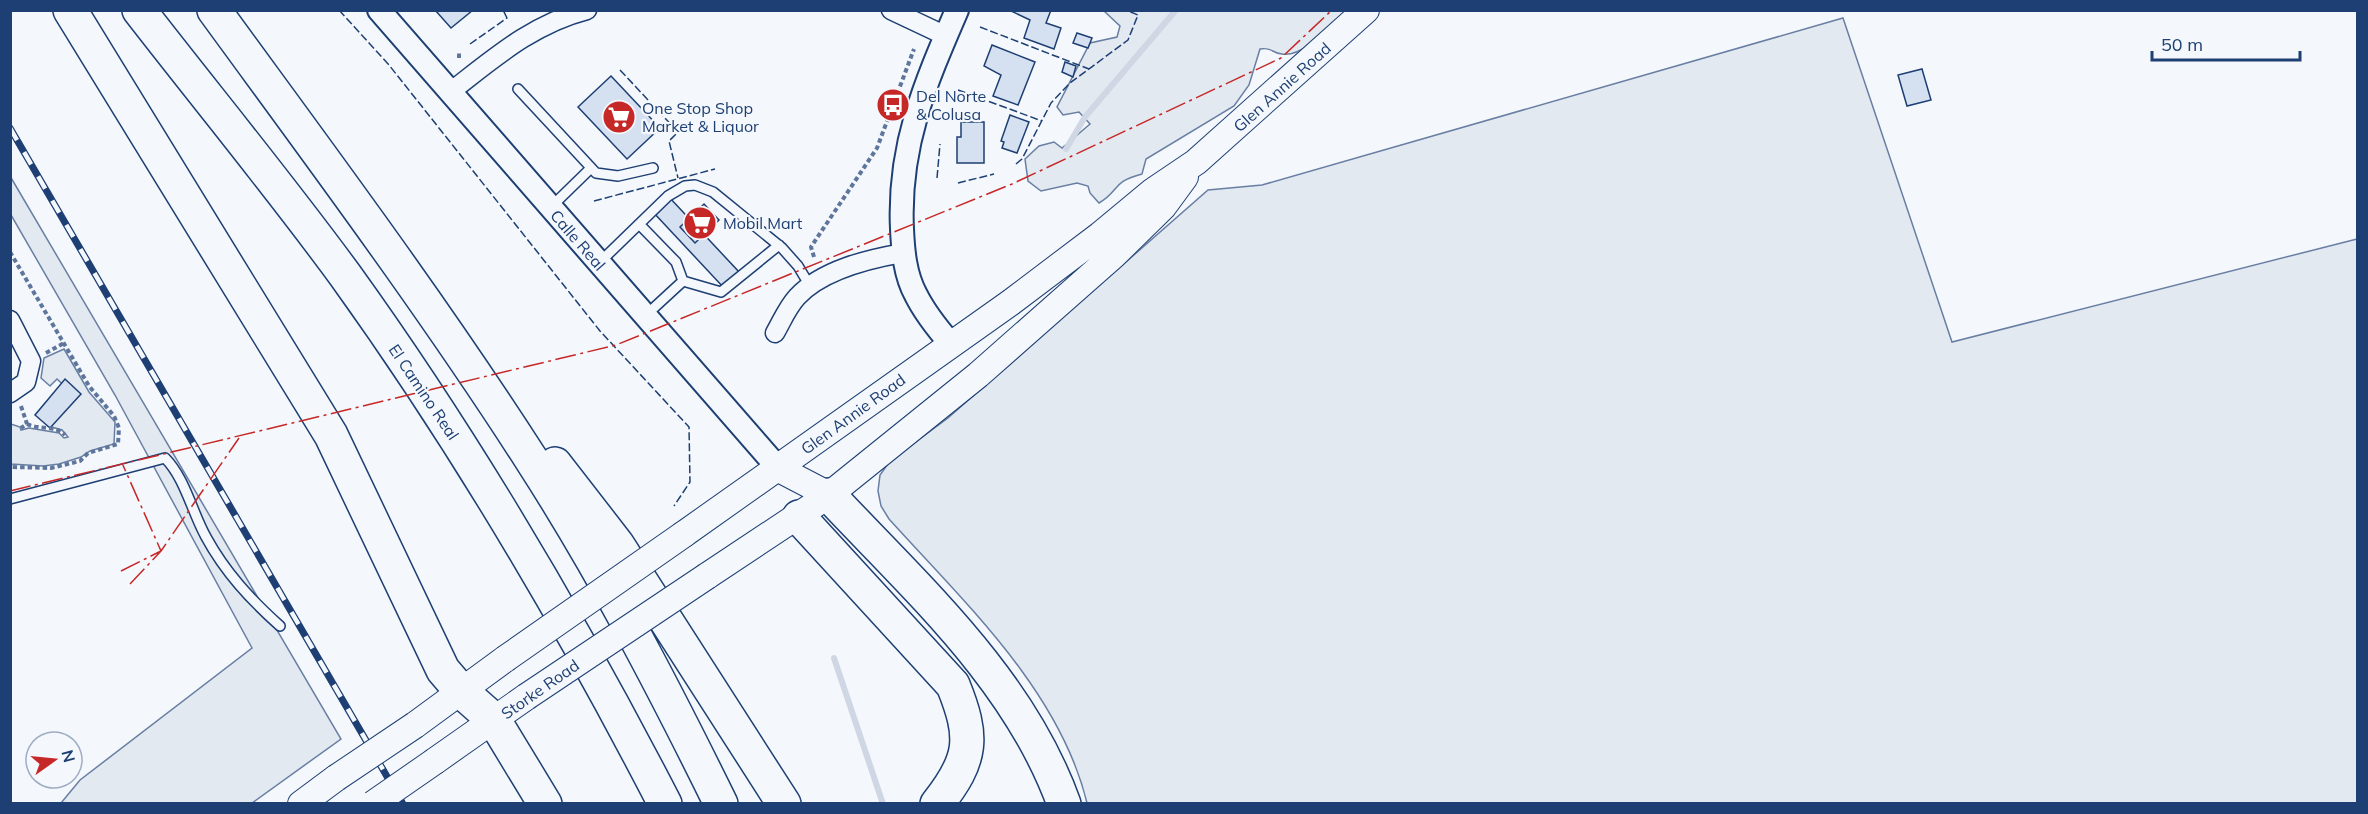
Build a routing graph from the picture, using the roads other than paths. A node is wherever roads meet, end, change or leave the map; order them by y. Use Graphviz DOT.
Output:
graph roads {
  1 [pos="70,10"];
  2 [pos="139,10"];
  3 [pos="214,10"];
  4 [pos="379,10"];
  5 [pos="586,10"];
  6 [pos="891,10"];
  7 [pos="957,10"];
  8 [pos="1366,10"];
  9 [pos="946,36"];
  10 [pos="518,90"];
  11 [pos="449,93"];
  12 [pos="1196,162"];
  13 [pos="653,168"];
  14 [pos="590,169"];
  15 [pos="550,208"];
  16 [pos="639,224"];
  17 [pos="779,245"];
  18 [pos="392,253"];
  19 [pos="903,253"];
  20 [pos="599,263"];
  21 [pos="684,281"];
  22 [pos="810,286"];
  23 [pos="645,316"];
  24 [pos="10,320"];
  25 [pos="775,333"];
  26 [pos="950,343"];
  27 [pos="15,397"];
  28 [pos="779,469"];
  29 [pos="829,495"];
  30 [pos="10,499"];
  31 [pos="799,517"];
  32 [pos="707,576"];
  33 [pos="280,626"];
  34 [pos="461,691"];
  35 [pos="494,720"];
  36 [pos="300,804"];
  37 [pos="373,804"];
  38 [pos="545,804"];
  39 [pos="665,804"];
  40 [pos="721,804"];
  41 [pos="784,804"];
  42 [pos="937,804"];
  43 [pos="1064,804"];
  1 -- 34 [label="highway"];
  2 -- 39 [label="highway, El Camino Real"];
  3 -- 18 [label="highway"];
  4 -- 11 [label="street, Calle Real"];
  5 -- 11 [label="street"];
  6 -- 9 [label="street"];
  7 -- 9 [label="street"];
  8 -- 12 [label="main road, Glen Annie Road"];
  9 -- 19 [label="street"];
  10 -- 14 [label="lane"];
  11 -- 15 [label="street, Calle Real"];
  12 -- 26 [label="main road, Glen Annie Road"];
  12 -- 29 [label="main road, Glen Annie Road"];
  13 -- 14 [label="lane"];
  14 -- 15 [label="lane"];
  15 -- 20 [label="street, Calle Real"];
  16 -- 17 [label="lane"];
  16 -- 20 [label="lane"];
  16 -- 21 [label="lane"];
  17 -- 21 [label="lane"];
  17 -- 22 [label="lane"];
  18 -- 40 [label="highway"];
  18 -- 41 [label="highway"];
  19 -- 22 [label="street"];
  19 -- 26 [label="street"];
  20 -- 23 [label="street, Calle Real"];
  21 -- 23 [label="lane"];
  22 -- 25 [label="street"];
  23 -- 28 [label="street, Calle Real"];
  24 -- 27 [label="street"];
  26 -- 28 [label="main road, Glen Annie Road"];
  28 -- 29 [label="main road"];
  28 -- 31 [label="main road"];
  28 -- 34 [label="main road, Glen Annie Road, bridge"];
  29 -- 31 [label="main road, Glen Annie Road"];
  29 -- 43 [label="highway"];
  30 -- 33 [label="lane"];
  31 -- 32 [label="main road, Glen Annie Road"];
  31 -- 42 [label="highway"];
  32 -- 35 [label="main road, Storke Road, bridge"];
  34 -- 35 [label="highway"];
  34 -- 36 [label="main road, bridge"];
  35 -- 37 [label="main road, Storke Road, bridge"];
  35 -- 38 [label="highway"];
}
